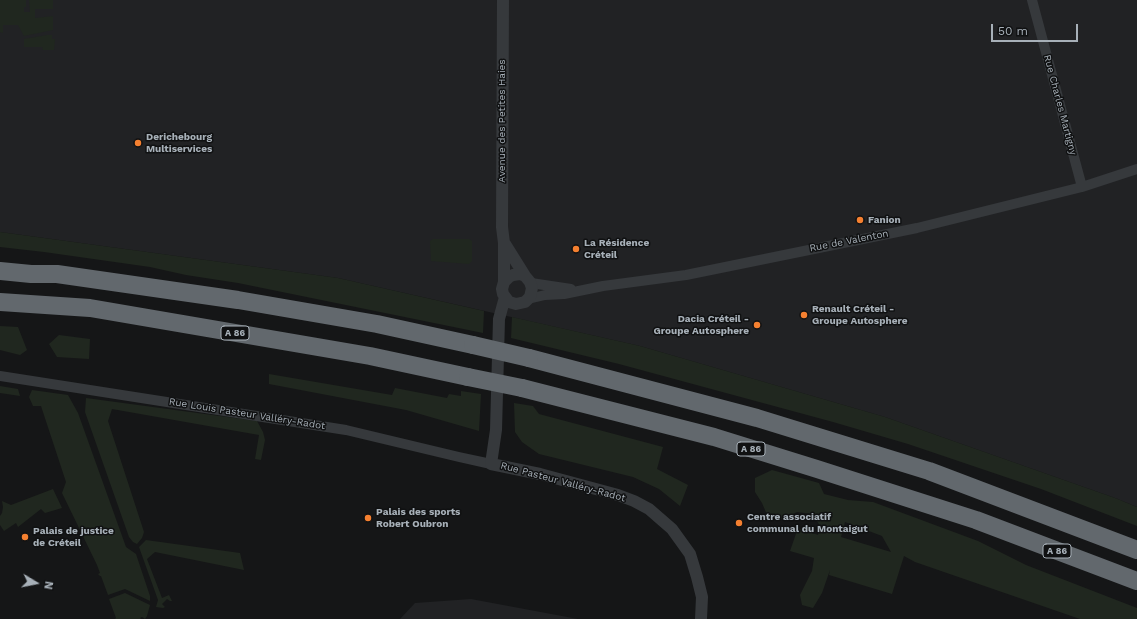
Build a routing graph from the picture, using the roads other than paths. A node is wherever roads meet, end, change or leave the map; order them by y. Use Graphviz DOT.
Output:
graph roads {
  1 [pos="503,0"];
  2 [pos="1032,0"];
  3 [pos="1137,168"];
  4 [pos="1082,187"];
  5 [pos="504,243"];
  6 [pos="0,259"];
  7 [pos="0,271"];
  8 [pos="57,274"];
  9 [pos="528,280"];
  10 [pos="504,282"];
  11 [pos="578,291"];
  12 [pos="504,297"];
  13 [pos="524,301"];
  14 [pos="0,302"];
  15 [pos="499,330"];
  16 [pos="0,376"];
  17 [pos="492,464"];
  18 [pos="1137,550"];
  19 [pos="1137,581"];
  20 [pos="701,619"];
  1 -- 5 [label="street, Avenue des Petites Haies"];
  2 -- 4 [label="street, Rue Charles Martigny"];
  3 -- 4 [label="street, Rue de Valenton"];
  4 -- 11 [label="street, Rue de Valenton"];
  5 -- 9 [label="street, Avenue des Petites Haies"];
  5 -- 10 [label="street, Avenue des Petites Haies"];
  6 -- 8 [label="highway"];
  7 -- 8 [label="highway"];
  8 -- 18 [label="highway, bridge"];
  9 -- 10 [label="street"];
  9 -- 11 [label="street, Rue de Valenton"];
  9 -- 13 [label="street"];
  10 -- 12 [label="street, Avenue des Petites Haies"];
  11 -- 13 [label="street, Rue de Valenton"];
  12 -- 13 [label="street"];
  12 -- 15 [label="street, Avenue des Petites Haies"];
  13 -- 15 [label="street"];
  14 -- 19 [label="highway, A 86, bridge"];
  15 -- 17 [label="street, Avenue des Petites Haies"];
  16 -- 17 [label="street, Rue Louis Pasteur Valléry-Radot"];
  17 -- 20 [label="street, Rue Pasteur Valléry-Radot"];
}
